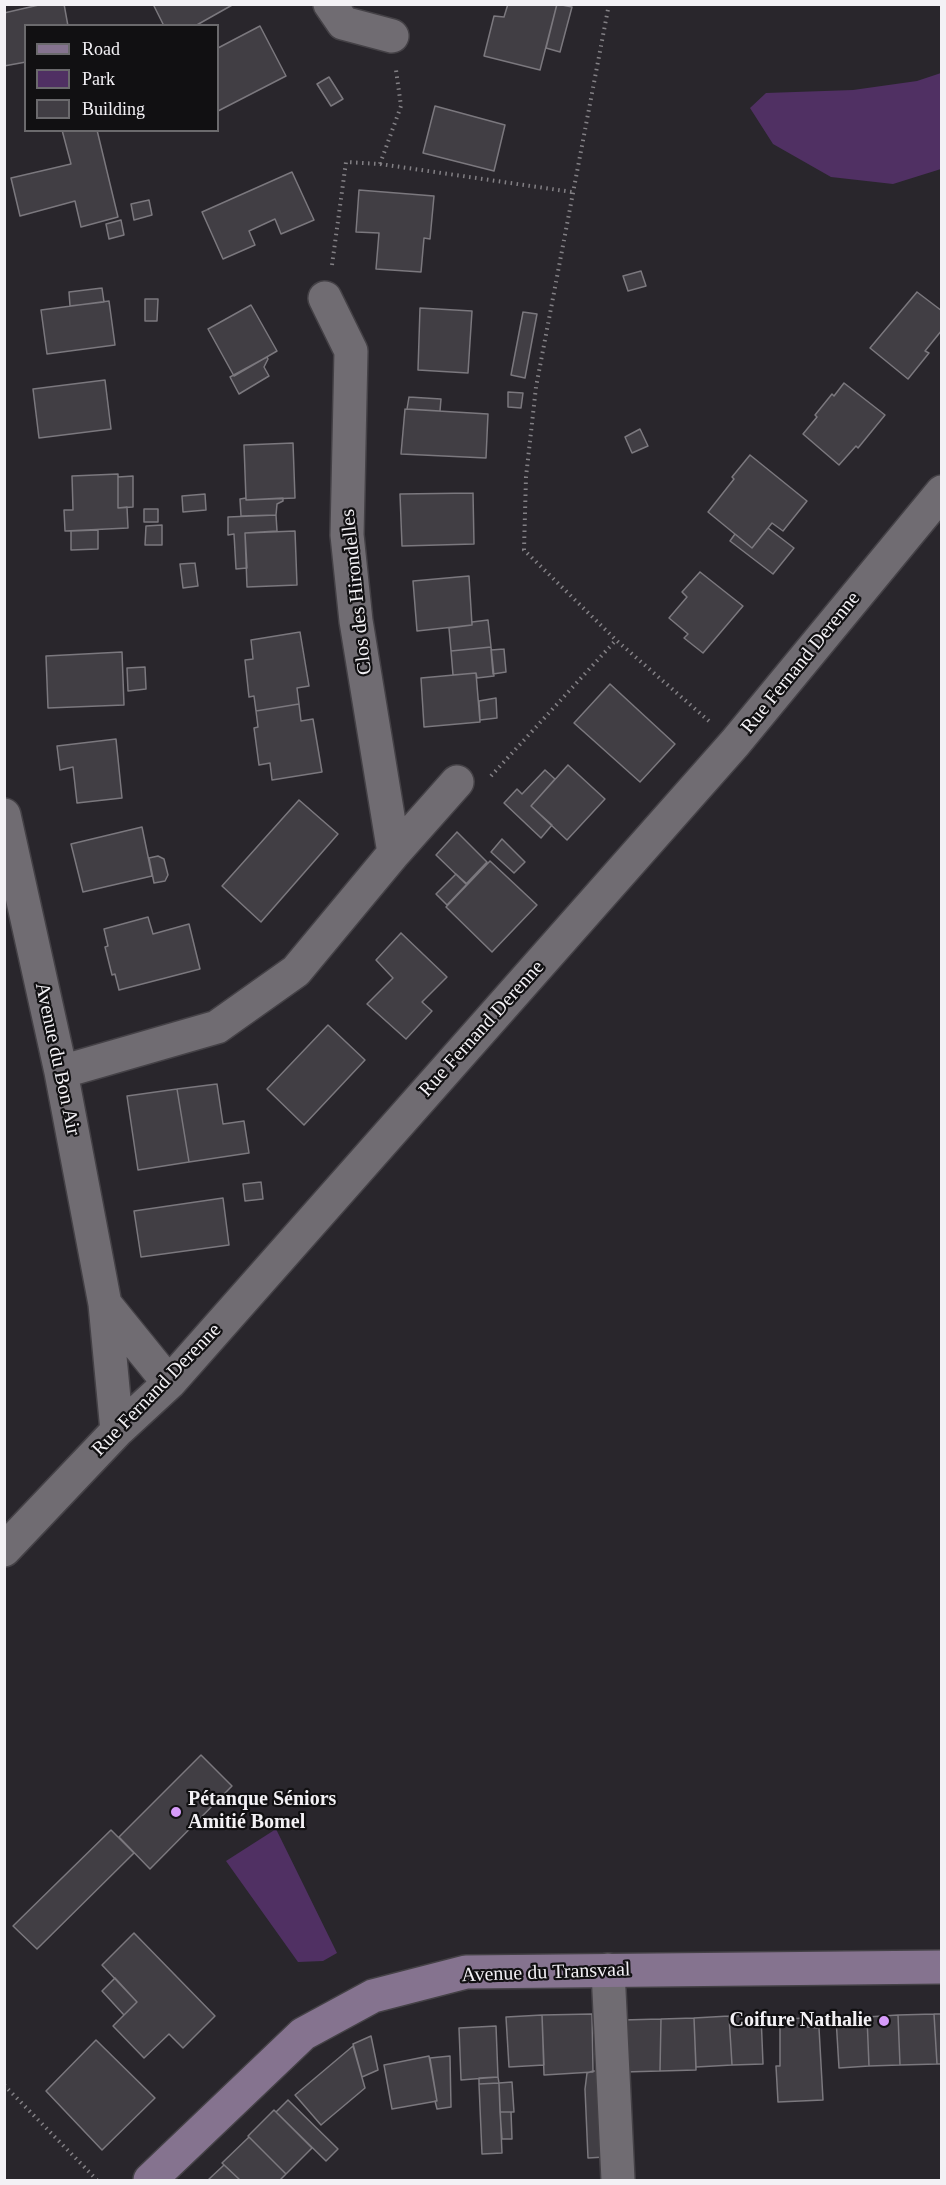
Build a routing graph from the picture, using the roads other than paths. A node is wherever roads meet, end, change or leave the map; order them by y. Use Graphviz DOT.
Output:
graph roads {
  1 [pos="330,4"];
  2 [pos="392,36"];
  3 [pos="325,298"];
  4 [pos="942,492"];
  5 [pos="457,782"];
  6 [pos="4,814"];
  7 [pos="394,853"];
  8 [pos="61,1072"];
  9 [pos="105,1304"];
  10 [pos="169,1383"];
  11 [pos="117,1431"];
  12 [pos="4,1550"];
  13 [pos="942,1967"];
  14 [pos="608,1970"];
  15 [pos="150,2181"];
  16 [pos="618,2181"];
  1 -- 2 [label="street"];
  3 -- 7 [label="street, Clos des Hirondelles"];
  4 -- 10 [label="street, Rue Fernand Derenne"];
  5 -- 7 [label="street"];
  6 -- 8 [label="street, Avenue du Bon Air"];
  7 -- 8 [label="street"];
  8 -- 9 [label="street, Avenue du Bon Air"];
  9 -- 10 [label="street, Avenue du Bon Air"];
  9 -- 11 [label="street, Avenue du Bon Air"];
  10 -- 11 [label="street, Rue Fernand Derenne"];
  11 -- 12 [label="street, Rue Fernand Derenne"];
  13 -- 14 [label="street, Avenue du Transvaal"];
  14 -- 15 [label="street, Avenue du Transvaal"];
  14 -- 16 [label="street"];
}
